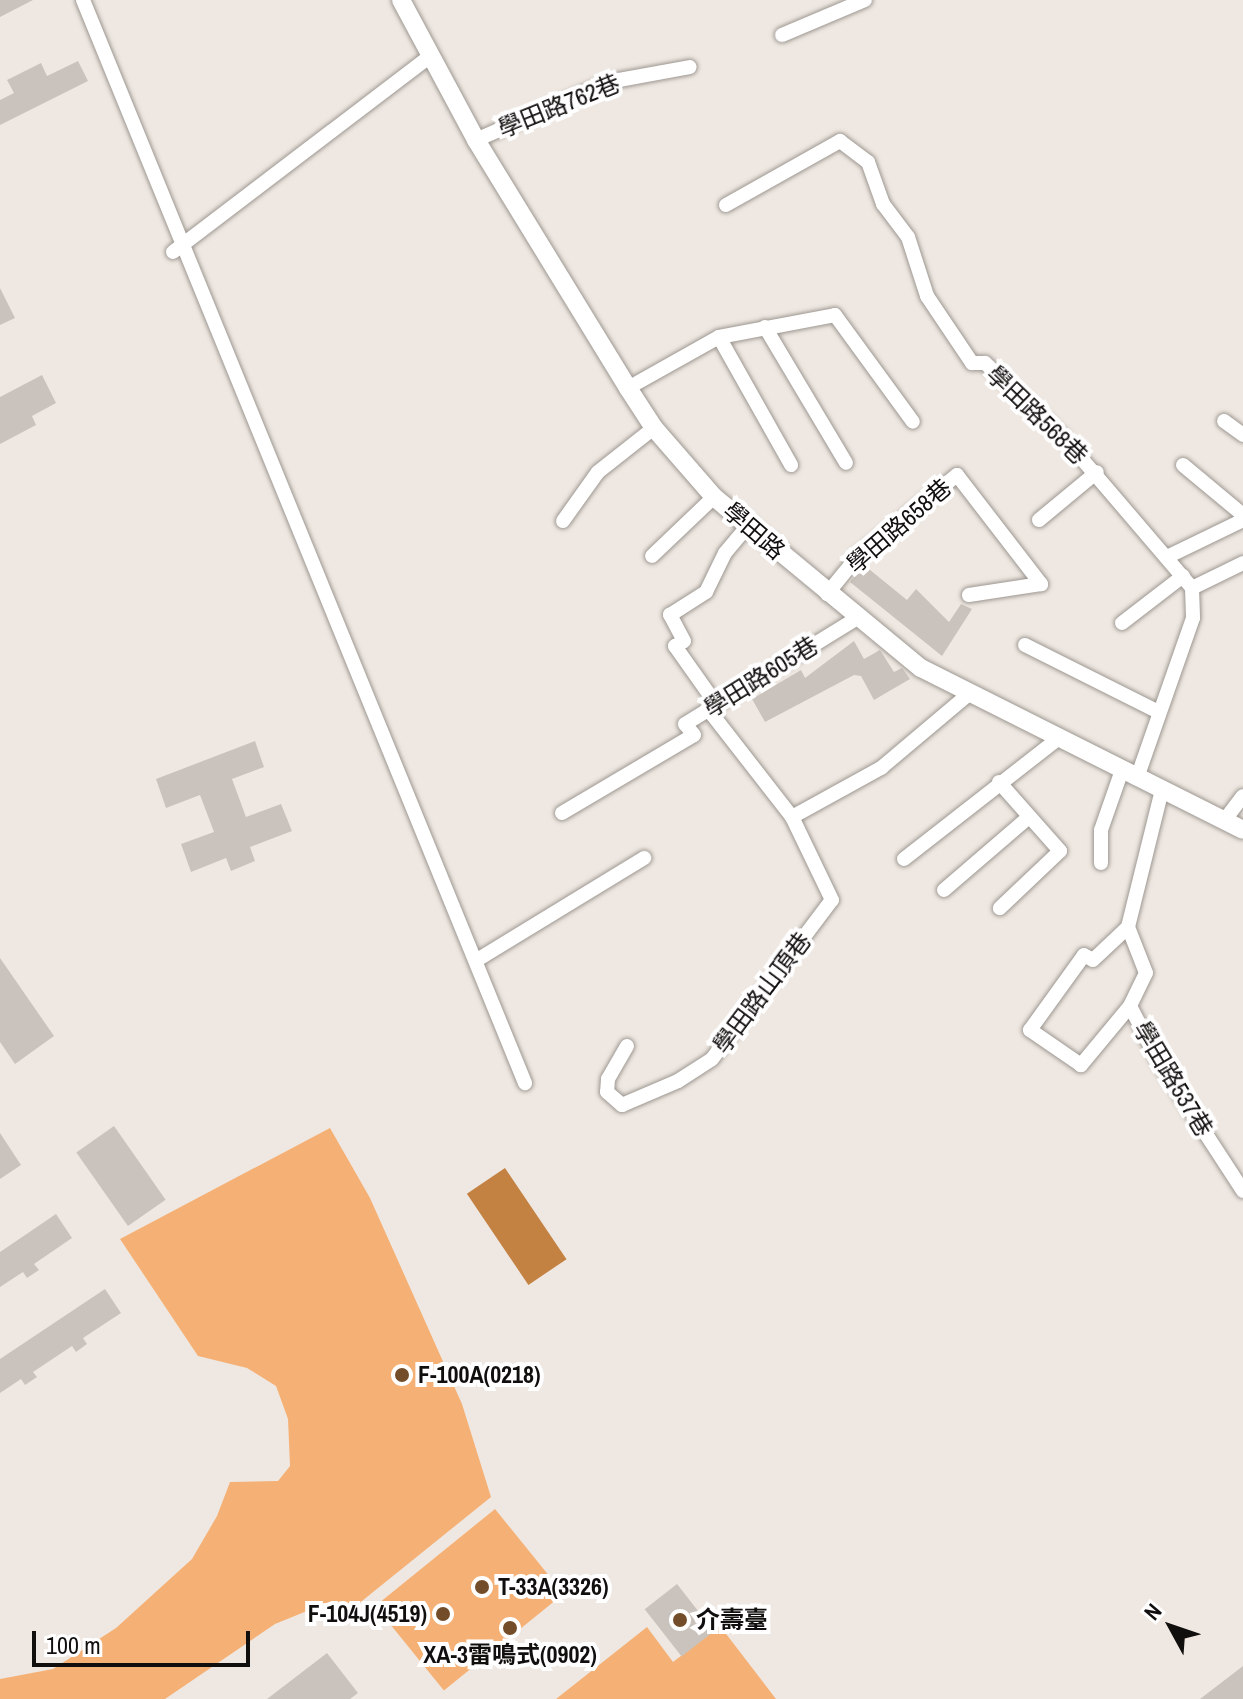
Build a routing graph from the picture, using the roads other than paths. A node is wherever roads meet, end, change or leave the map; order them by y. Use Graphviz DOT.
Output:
graph roads {
  1 [pos="83,0"];
  2 [pos="401,0"];
  3 [pos="865,0"];
  4 [pos="782,35"];
  5 [pos="428,58"];
  6 [pos="690,67"];
  7 [pos="476,140"];
  8 [pos="726,205"];
  9 [pos="177,247"];
  10 [pos="765,327"];
  11 [pos="719,337"];
  12 [pos="628,388"];
  13 [pos="1224,421"];
  14 [pos="913,422"];
  15 [pos="654,428"];
  16 [pos="1243,435"];
  17 [pos="846,463"];
  18 [pos="791,465"];
  19 [pos="1183,465"];
  20 [pos="1097,472"];
  21 [pos="714,497"];
  22 [pos="1243,518"];
  23 [pos="1039,520"];
  24 [pos="563,521"];
  25 [pos="747,527"];
  26 [pos="652,556"];
  27 [pos="1169,556"];
  28 [pos="1243,563"];
  29 [pos="1187,582"];
  30 [pos="827,594"];
  31 [pos="969,595"];
  32 [pos="856,619"];
  33 [pos="1122,623"];
  34 [pos="1025,645"];
  35 [pos="969,694"];
  36 [pos="712,706"];
  37 [pos="1159,712"];
  38 [pos="1059,738"];
  39 [pos="1130,774"];
  40 [pos="999,782"];
  41 [pos="1162,790"];
  42 [pos="1243,796"];
  43 [pos="562,813"];
  44 [pos="792,817"];
  45 [pos="1029,817"];
  46 [pos="1224,821"];
  47 [pos="1243,830"];
  48 [pos="644,858"];
  49 [pos="904,859"];
  50 [pos="1101,863"];
  51 [pos="944,890"];
  52 [pos="1000,908"];
  53 [pos="1128,927"];
  54 [pos="477,960"];
  55 [pos="1130,1006"];
  56 [pos="627,1046"];
  57 [pos="525,1083"];
  58 [pos="1243,1191"];
  1 -- 9 [label="street"];
  2 -- 5 [label="main road, 學田路"];
  3 -- 4 [label="street"];
  5 -- 7 [label="main road, 學田路"];
  5 -- 9 [label="street"];
  6 -- 7 [label="street, 學田路762巷"];
  7 -- 12 [label="main road, 學田路"];
  8 -- 20 [label="street, 學田路568巷"];
  9 -- 54 [label="street"];
  10 -- 11 [label="street"];
  10 -- 14 [label="street"];
  10 -- 17 [label="street"];
  11 -- 12 [label="street"];
  11 -- 18 [label="street"];
  12 -- 15 [label="main road, 學田路"];
  13 -- 16 [label="street"];
  15 -- 21 [label="main road, 學田路"];
  15 -- 24 [label="street"];
  19 -- 22 [label="street"];
  20 -- 23 [label="street"];
  20 -- 27 [label="street, 學田路568巷"];
  21 -- 25 [label="main road, 學田路"];
  21 -- 26 [label="street"];
  22 -- 27 [label="street"];
  25 -- 30 [label="main road, 學田路"];
  25 -- 36 [label="street, 學田路山頂巷"];
  27 -- 29 [label="street, 學田路568巷"];
  28 -- 29 [label="street"];
  29 -- 33 [label="street"];
  29 -- 37 [label="street"];
  30 -- 31 [label="street, 學田路658巷"];
  30 -- 32 [label="main road, 學田路"];
  32 -- 35 [label="main road, 學田路"];
  32 -- 36 [label="street, 學田路605巷"];
  34 -- 37 [label="street"];
  35 -- 38 [label="main road, 學田路"];
  35 -- 44 [label="street"];
  36 -- 43 [label="street, 學田路605巷"];
  36 -- 44 [label="street, 學田路山頂巷"];
  37 -- 39 [label="street"];
  38 -- 39 [label="main road, 學田路"];
  38 -- 40 [label="street"];
  39 -- 41 [label="main road, 學田路"];
  39 -- 50 [label="street"];
  40 -- 45 [label="street"];
  40 -- 49 [label="street"];
  41 -- 46 [label="main road, 學田路"];
  41 -- 53 [label="street"];
  42 -- 46 [label="street"];
  44 -- 56 [label="street, 學田路山頂巷"];
  45 -- 51 [label="street"];
  45 -- 52 [label="street"];
  46 -- 47 [label="main road, 學田路"];
  48 -- 54 [label="street"];
  53 -- 55 [label="street, 學田路537巷"];
  53 -- 55 [label="street, 學田路537巷"];
  54 -- 57 [label="street"];
  55 -- 58 [label="street, 學田路537巷"];
}
